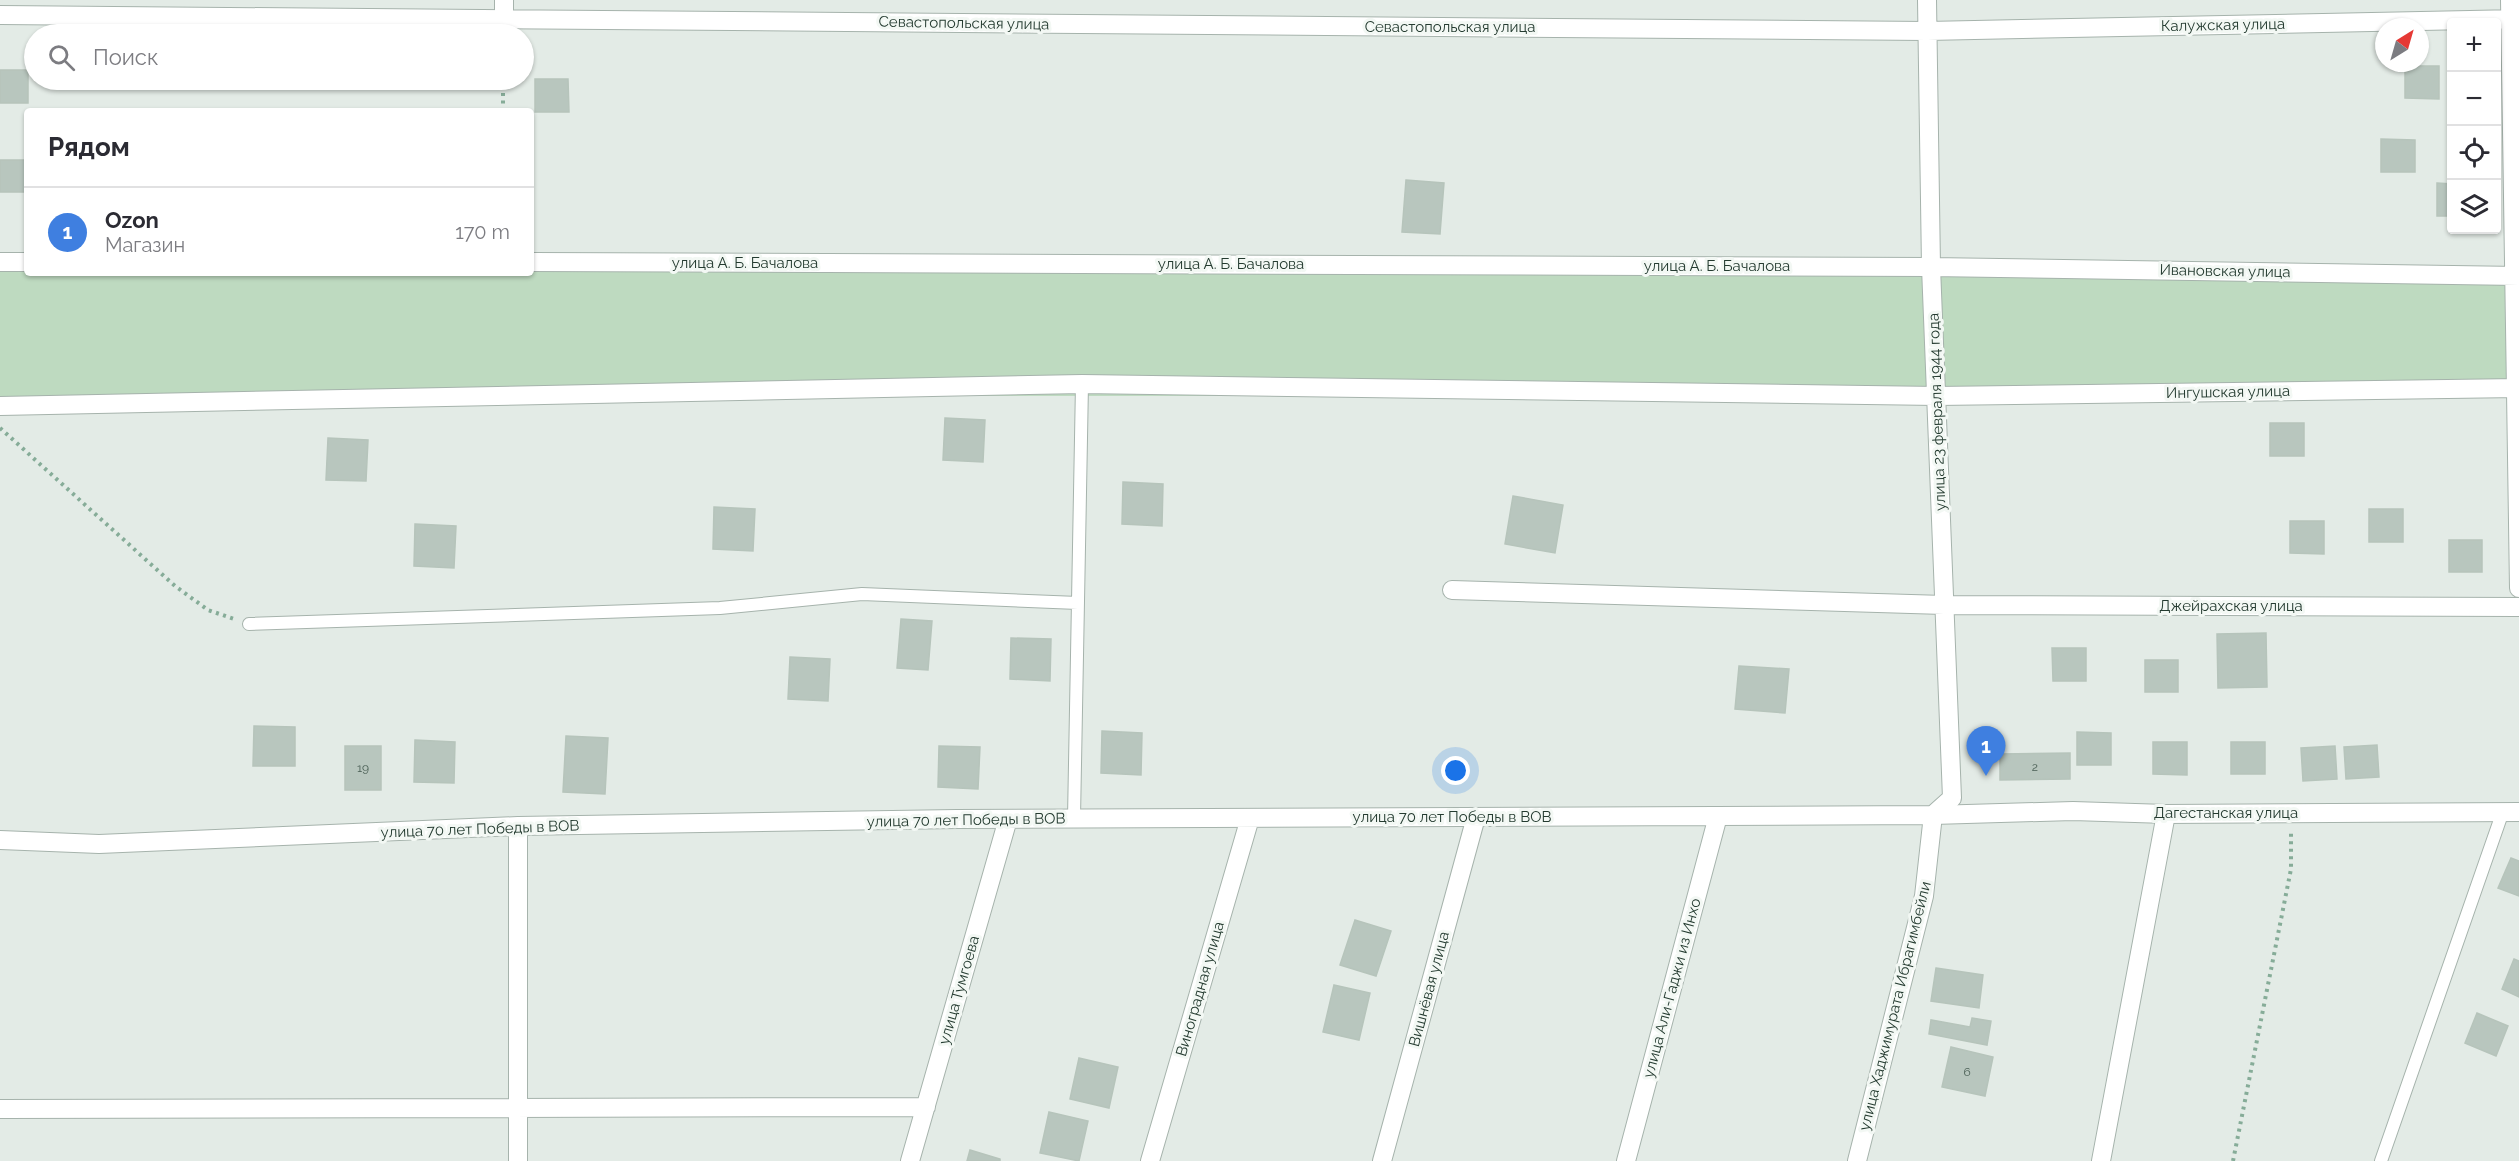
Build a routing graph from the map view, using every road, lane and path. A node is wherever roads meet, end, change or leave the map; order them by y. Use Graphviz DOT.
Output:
graph roads {
  1 [pos="504,0"];
  2 [pos="1927,0"];
  3 [pos="2510,0"];
  4 [pos="0,15"];
  5 [pos="504,19"];
  6 [pos="2515,19"];
  7 [pos="1927,31"];
  8 [pos="503,90"];
  9 [pos="502,108"];
  10 [pos="0,262"];
  11 [pos="24,262"];
  12 [pos="534,262"];
  13 [pos="1930,267"];
  14 [pos="2517,276"];
  15 [pos="1082,384"];
  16 [pos="2517,388"];
  17 [pos="1937,396"];
  18 [pos="0,406"];
  19 [pos="0,428"];
  20 [pos="2519,588"];
  21 [pos="1452,590"];
  22 [pos="1078,603"];
  23 [pos="1944,605"];
  24 [pos="2519,607"];
  25 [pos="249,624"];
  26 [pos="2292,813"];
  27 [pos="2510,813"];
  28 [pos="2166,814"];
  29 [pos="1933,815"];
  30 [pos="1718,816"];
  31 [pos="1476,817"];
  32 [pos="1250,818"];
  33 [pos="1008,819"];
  34 [pos="1074,819"];
  35 [pos="518,826"];
  36 [pos="0,840"];
  37 [pos="518,1107"];
  38 [pos="926,1107"];
  39 [pos="0,1109"];
  40 [pos="518,1161"];
  41 [pos="910,1161"];
  42 [pos="1150,1161"];
  43 [pos="1382,1161"];
  44 [pos="1626,1161"];
  45 [pos="1857,1161"];
  46 [pos="2101,1161"];
  47 [pos="2233,1161"];
  48 [pos="2381,1161"];
  1 -- 5 [label="street"];
  2 -- 7 [label="street, улица 23 февраля 1944 года"];
  3 -- 6 [label="street"];
  4 -- 5 [label="street, Севастопольская улица"];
  5 -- 7 [label="street, Севастопольская улица"];
  6 -- 7 [label="street, Калужская улица"];
  6 -- 14 [label="street"];
  7 -- 13 [label="street, улица 23 февраля 1944 года"];
  8 -- 9 [label="path"];
  10 -- 11 [label="street"];
  12 -- 13 [label="street, улица А. Б. Бачалова"];
  13 -- 14 [label="street, Ивановская улица"];
  13 -- 17 [label="street, улица 23 февраля 1944 года"];
  14 -- 16 [label="street"];
  15 -- 17 [label="street, Ингушская улица"];
  15 -- 18 [label="street, Ингушская улица"];
  15 -- 22 [label="lane"];
  16 -- 17 [label="street, Ингушская улица"];
  16 -- 20 [label="street"];
  17 -- 23 [label="street, улица 23 февраля 1944 года"];
  19 -- 25 [label="path"];
  21 -- 23 [label="street, Джейрахская улица"];
  22 -- 25 [label="lane"];
  22 -- 34 [label="lane"];
  23 -- 24 [label="street, Джейрахская улица"];
  23 -- 29 [label="street, улица 23 февраля 1944 года"];
  26 -- 27 [label="street, Дагестанская улица"];
  26 -- 28 [label="street, Дагестанская улица"];
  26 -- 47 [label="path"];
  27 -- 48 [label="lane"];
  28 -- 29 [label="street, Дагестанская улица"];
  28 -- 46 [label="street"];
  29 -- 30 [label="street, улица 70 лет Победы в ВОВ"];
  29 -- 45 [label="street, улица Хаджимурата Ибрагимбейли"];
  30 -- 31 [label="street, улица 70 лет Победы в ВОВ"];
  30 -- 44 [label="street, улица Али-Гаджи из Инхо"];
  31 -- 32 [label="street, улица 70 лет Победы в ВОВ"];
  31 -- 43 [label="street, Вишнёвая улица"];
  32 -- 34 [label="street, улица 70 лет Победы в ВОВ"];
  32 -- 42 [label="street, Виноградная улица"];
  33 -- 34 [label="street, улица 70 лет Победы в ВОВ"];
  33 -- 35 [label="street, улица 70 лет Победы в ВОВ"];
  33 -- 38 [label="street, улица Тумгоева"];
  35 -- 36 [label="street, улица 70 лет Победы в ВОВ"];
  35 -- 37 [label="street"];
  37 -- 38 [label="street"];
  37 -- 39 [label="street"];
  37 -- 40 [label="street"];
  38 -- 41 [label="street, улица Тумгоева"];
}
